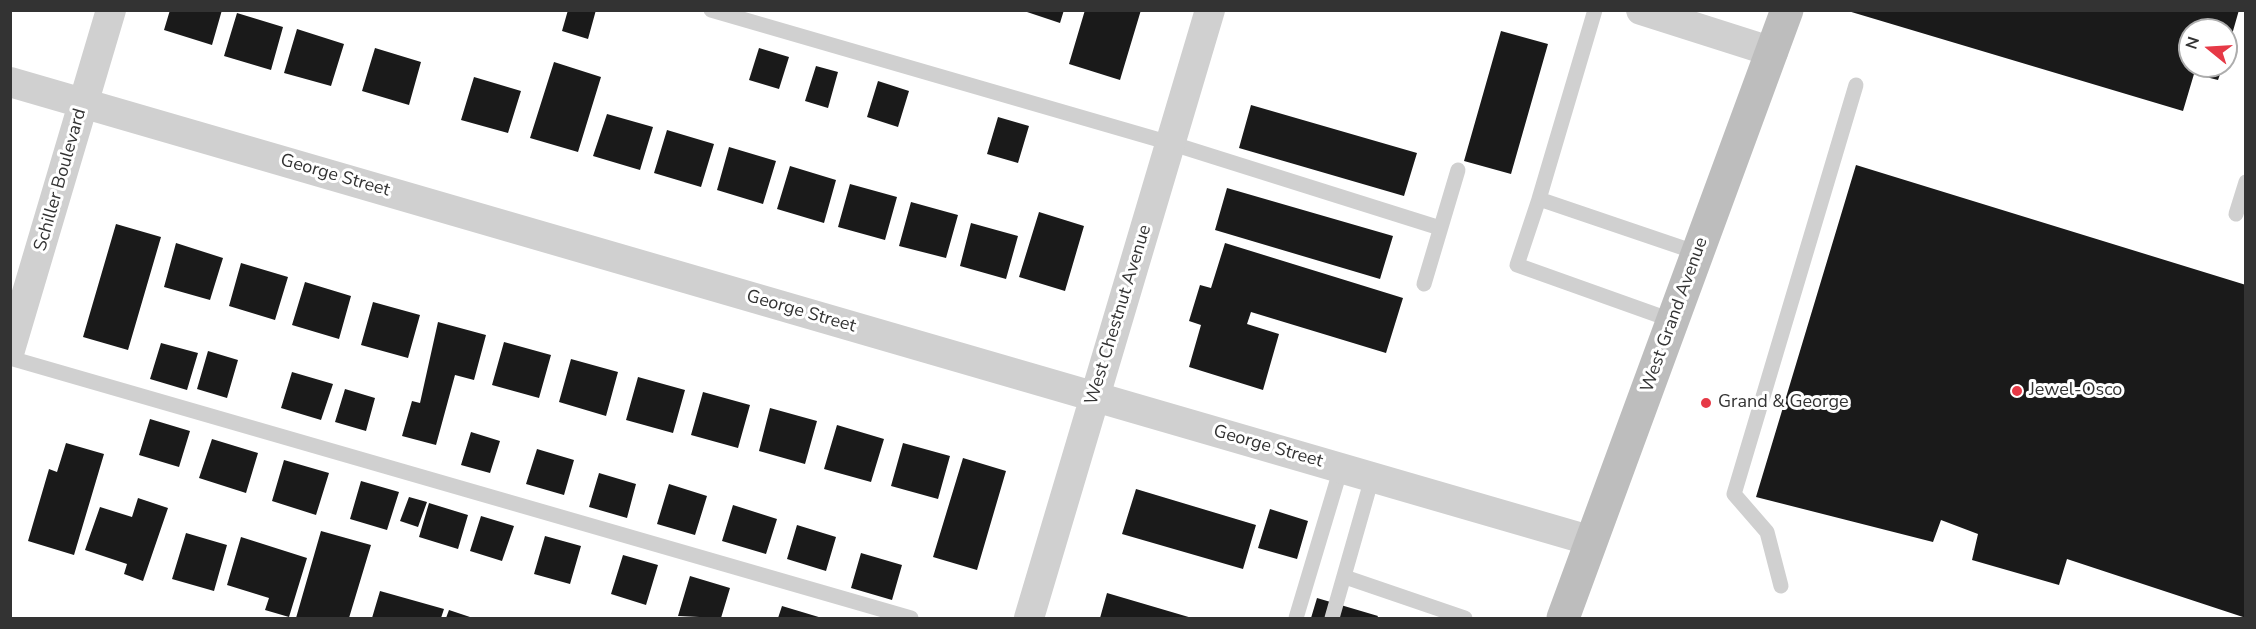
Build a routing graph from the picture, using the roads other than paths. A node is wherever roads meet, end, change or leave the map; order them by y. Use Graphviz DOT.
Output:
graph roads {
  1 [pos="111,10"];
  2 [pos="711,10"];
  3 [pos="1210,10"];
  4 [pos="1595,10"];
  5 [pos="1641,10"];
  6 [pos="1787,10"];
  7 [pos="1773,52"];
  8 [pos="10,82"];
  9 [pos="1856,85"];
  10 [pos="84,103"];
  11 [pos="1170,143"];
  12 [pos="1458,170"];
  13 [pos="2246,182"];
  14 [pos="1539,199"];
  15 [pos="2235,214"];
  16 [pos="1440,228"];
  17 [pos="1698,253"];
  18 [pos="1424,284"];
  19 [pos="1674,321"];
  20 [pos="10,350"];
  21 [pos="10,358"];
  22 [pos="1095,397"];
  23 [pos="1341,468"];
  24 [pos="1372,478"];
  25 [pos="1592,541"];
  26 [pos="1345,577"];
  27 [pos="1781,586"];
  28 [pos="911,618"];
  29 [pos="1029,618"];
  30 [pos="1296,618"];
  31 [pos="1332,618"];
  32 [pos="1466,618"];
  33 [pos="1563,618"];
  1 -- 10 [label="street, Schiller Boulevard"];
  2 -- 11 [label="lane"];
  3 -- 11 [label="street, West Chestnut Avenue"];
  4 -- 14 [label="lane"];
  5 -- 7 [label="street"];
  6 -- 7 [label="main road, West Grand Avenue"];
  7 -- 17 [label="main road, West Grand Avenue"];
  8 -- 10 [label="street, George Street"];
  9 -- 27 [label="lane"];
  10 -- 20 [label="street, Schiller Boulevard"];
  10 -- 22 [label="street, George Street"];
  11 -- 16 [label="lane"];
  11 -- 22 [label="street, West Chestnut Avenue"];
  12 -- 16 [label="lane"];
  13 -- 15 [label="lane"];
  14 -- 17 [label="lane"];
  14 -- 19 [label="lane"];
  16 -- 18 [label="lane"];
  17 -- 19 [label="main road, West Grand Avenue"];
  19 -- 25 [label="main road, West Grand Avenue"];
  21 -- 28 [label="lane"];
  22 -- 23 [label="street, George Street"];
  22 -- 29 [label="street, West Chestnut Avenue"];
  23 -- 24 [label="street, George Street"];
  23 -- 30 [label="lane"];
  24 -- 25 [label="street, George Street"];
  24 -- 26 [label="lane"];
  25 -- 33 [label="main road, West Grand Avenue"];
  26 -- 31 [label="lane"];
  26 -- 32 [label="lane"];
}
